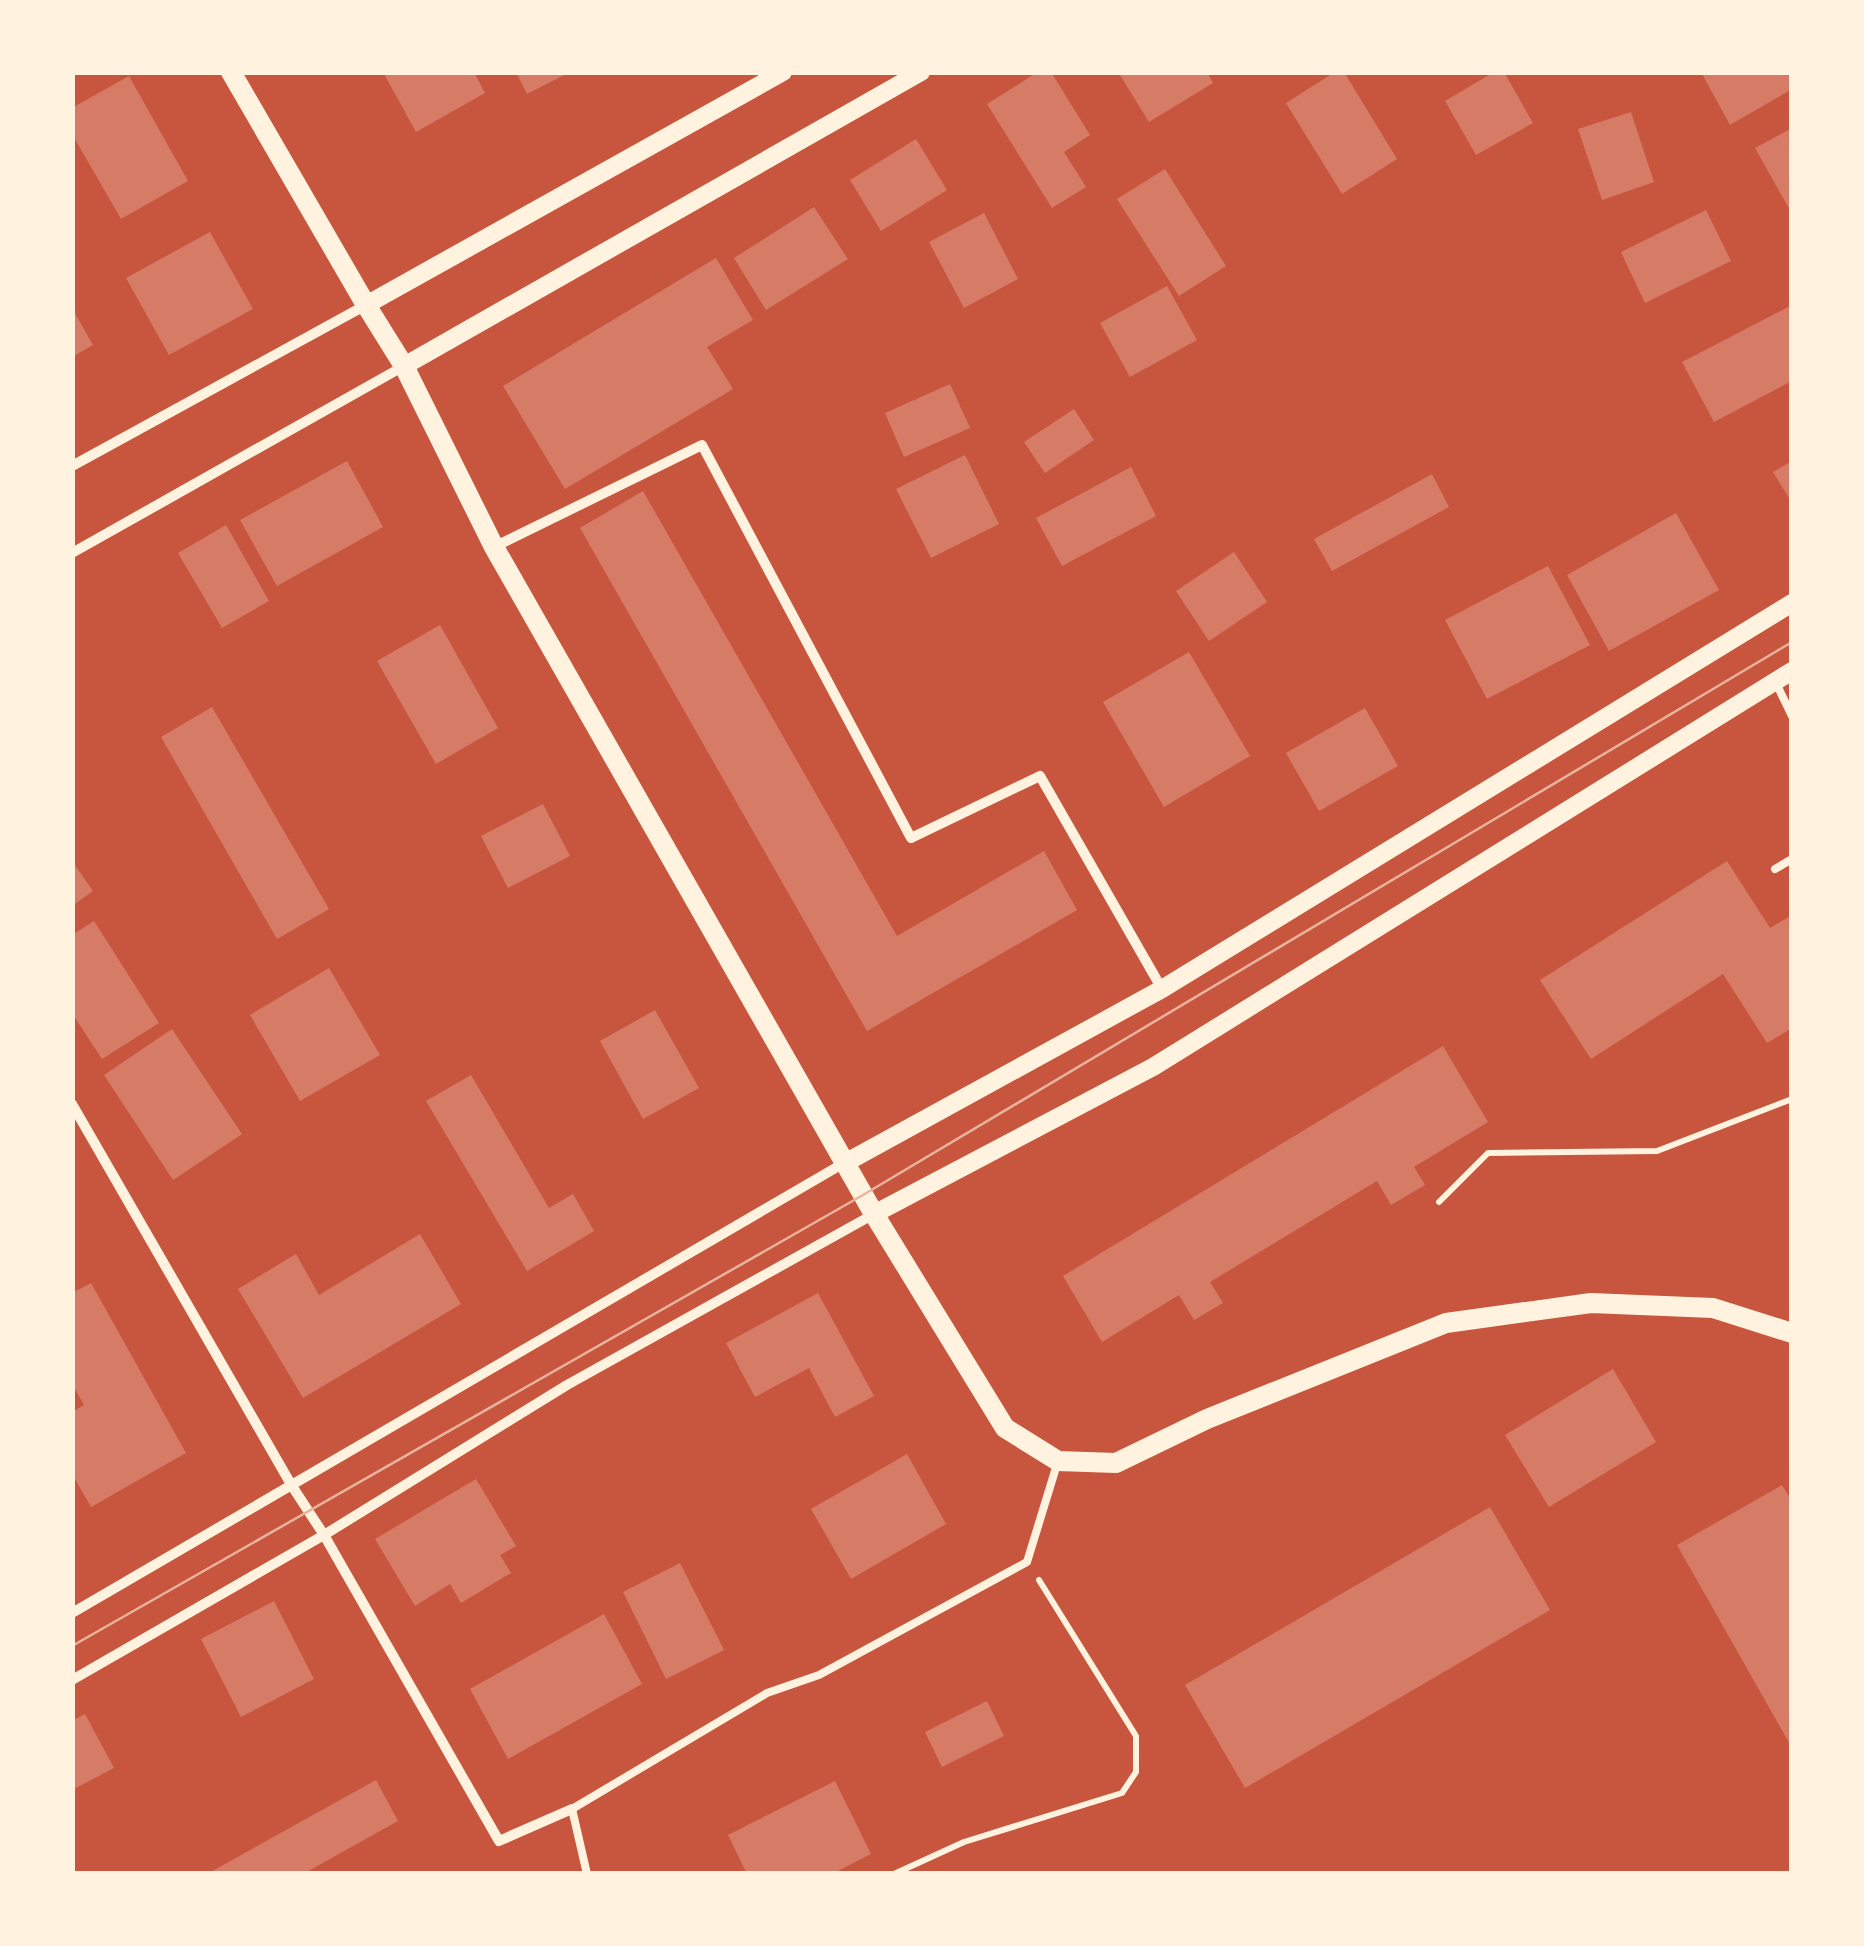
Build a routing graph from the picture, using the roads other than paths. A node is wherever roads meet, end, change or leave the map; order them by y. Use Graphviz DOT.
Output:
graph roads {
  1 [pos="231,72"];
  2 [pos="784,72"];
  3 [pos="921,72"];
  4 [pos="366,305"];
  5 [pos="404,366"];
  6 [pos="72,466"];
  7 [pos="494,547"];
  8 [pos="72,553"];
  9 [pos="1792,602"];
  10 [pos="1792,671"];
  11 [pos="1774,681"];
  12 [pos="1792,716"];
  13 [pos="1792,859"];
  14 [pos="1775,868"];
  15 [pos="1162,989"];
  16 [pos="72,1104"];
  17 [pos="845,1163"];
  18 [pos="874,1214"];
  19 [pos="1792,1334"];
  20 [pos="1058,1461"];
  21 [pos="292,1486"];
  22 [pos="324,1535"];
  23 [pos="72,1613"];
  24 [pos="72,1680"];
  25 [pos="572,1809"];
  26 [pos="587,1874"];
  1 -- 4 [label="main road"];
  2 -- 4 [label="street"];
  3 -- 5 [label="street"];
  4 -- 5 [label="main road"];
  4 -- 6 [label="street"];
  5 -- 7 [label="main road"];
  5 -- 8 [label="street"];
  7 -- 15 [label="street"];
  7 -- 17 [label="main road"];
  9 -- 15 [label="street"];
  10 -- 11 [label="street"];
  11 -- 12 [label="lane"];
  11 -- 18 [label="street"];
  13 -- 14 [label="lane"];
  15 -- 17 [label="street"];
  16 -- 21 [label="street"];
  17 -- 18 [label="main road"];
  17 -- 21 [label="street"];
  18 -- 20 [label="main road"];
  18 -- 22 [label="street"];
  19 -- 20 [label="main road"];
  20 -- 25 [label="lane"];
  21 -- 22 [label="street"];
  21 -- 23 [label="street"];
  22 -- 24 [label="street"];
  22 -- 25 [label="street"];
  25 -- 26 [label="lane"];
}
